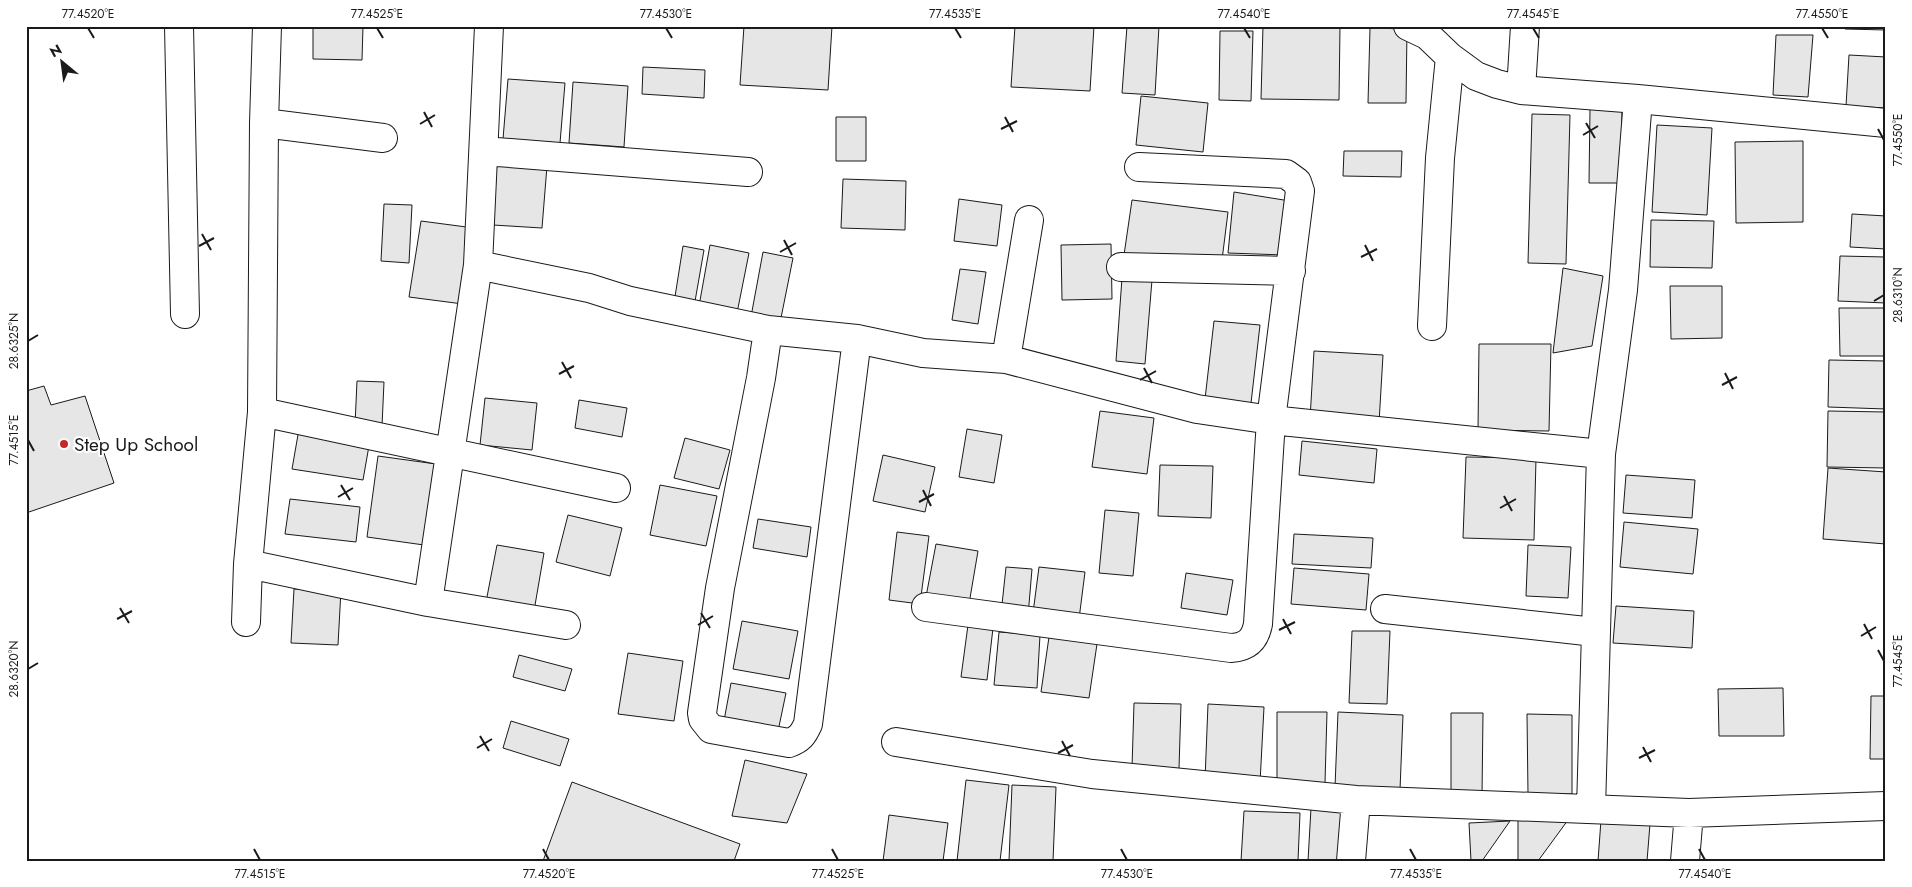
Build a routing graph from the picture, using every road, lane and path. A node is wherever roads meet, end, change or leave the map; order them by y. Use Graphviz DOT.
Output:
graph roads {
  1 [pos="179,26"];
  2 [pos="267,26"];
  3 [pos="490,26"];
  4 [pos="1408,26"];
  5 [pos="1525,26"];
  6 [pos="1450,57"];
  7 [pos="1521,90"];
  8 [pos="1638,99"];
  9 [pos="264,123"];
  10 [pos="1886,123"];
  11 [pos="382,138"];
  12 [pos="484,151"];
  13 [pos="1139,168"];
  14 [pos="748,172"];
  15 [pos="1029,220"];
  16 [pos="478,265"];
  17 [pos="1121,267"];
  18 [pos="1291,271"];
  19 [pos="185,314"];
  20 [pos="1432,326"];
  21 [pos="768,330"];
  22 [pos="857,339"];
  23 [pos="1006,360"];
  24 [pos="262,412"];
  25 [pos="1271,420"];
  26 [pos="450,452"];
  27 [pos="1601,454"];
  28 [pos="616,488"];
  29 [pos="248,564"];
  30 [pos="428,602"];
  31 [pos="926,607"];
  32 [pos="1385,609"];
  33 [pos="246,622"];
  34 [pos="566,625"];
  35 [pos="1596,632"];
  36 [pos="896,742"];
  37 [pos="1356,800"];
  38 [pos="1886,806"];
  39 [pos="1591,809"];
  40 [pos="1689,813"];
  41 [pos="1351,861"];
  42 [pos="1685,861"];
  1 -- 19 [label="street"];
  2 -- 9 [label="street"];
  3 -- 12 [label="street"];
  4 -- 6 [label="street"];
  5 -- 7 [label="street"];
  6 -- 7 [label="street"];
  6 -- 20 [label="street"];
  7 -- 8 [label="street"];
  8 -- 10 [label="street"];
  8 -- 27 [label="street"];
  9 -- 11 [label="street"];
  9 -- 24 [label="street"];
  12 -- 14 [label="street"];
  12 -- 16 [label="street"];
  13 -- 18 [label="street"];
  15 -- 23 [label="street"];
  16 -- 21 [label="street"];
  16 -- 26 [label="street"];
  17 -- 18 [label="street"];
  18 -- 25 [label="street"];
  21 -- 22 [label="street"];
  21 -- 22 [label="street"];
  22 -- 23 [label="street"];
  23 -- 25 [label="street"];
  24 -- 26 [label="street"];
  24 -- 29 [label="street"];
  25 -- 27 [label="street"];
  25 -- 31 [label="street"];
  26 -- 28 [label="street"];
  26 -- 30 [label="street"];
  27 -- 35 [label="street"];
  29 -- 30 [label="street"];
  29 -- 33 [label="street"];
  30 -- 34 [label="street"];
  32 -- 35 [label="street"];
  35 -- 39 [label="street"];
  36 -- 37 [label="street"];
  37 -- 39 [label="street"];
  37 -- 41 [label="street"];
  38 -- 40 [label="street"];
  39 -- 40 [label="street"];
  40 -- 42 [label="street"];
}
